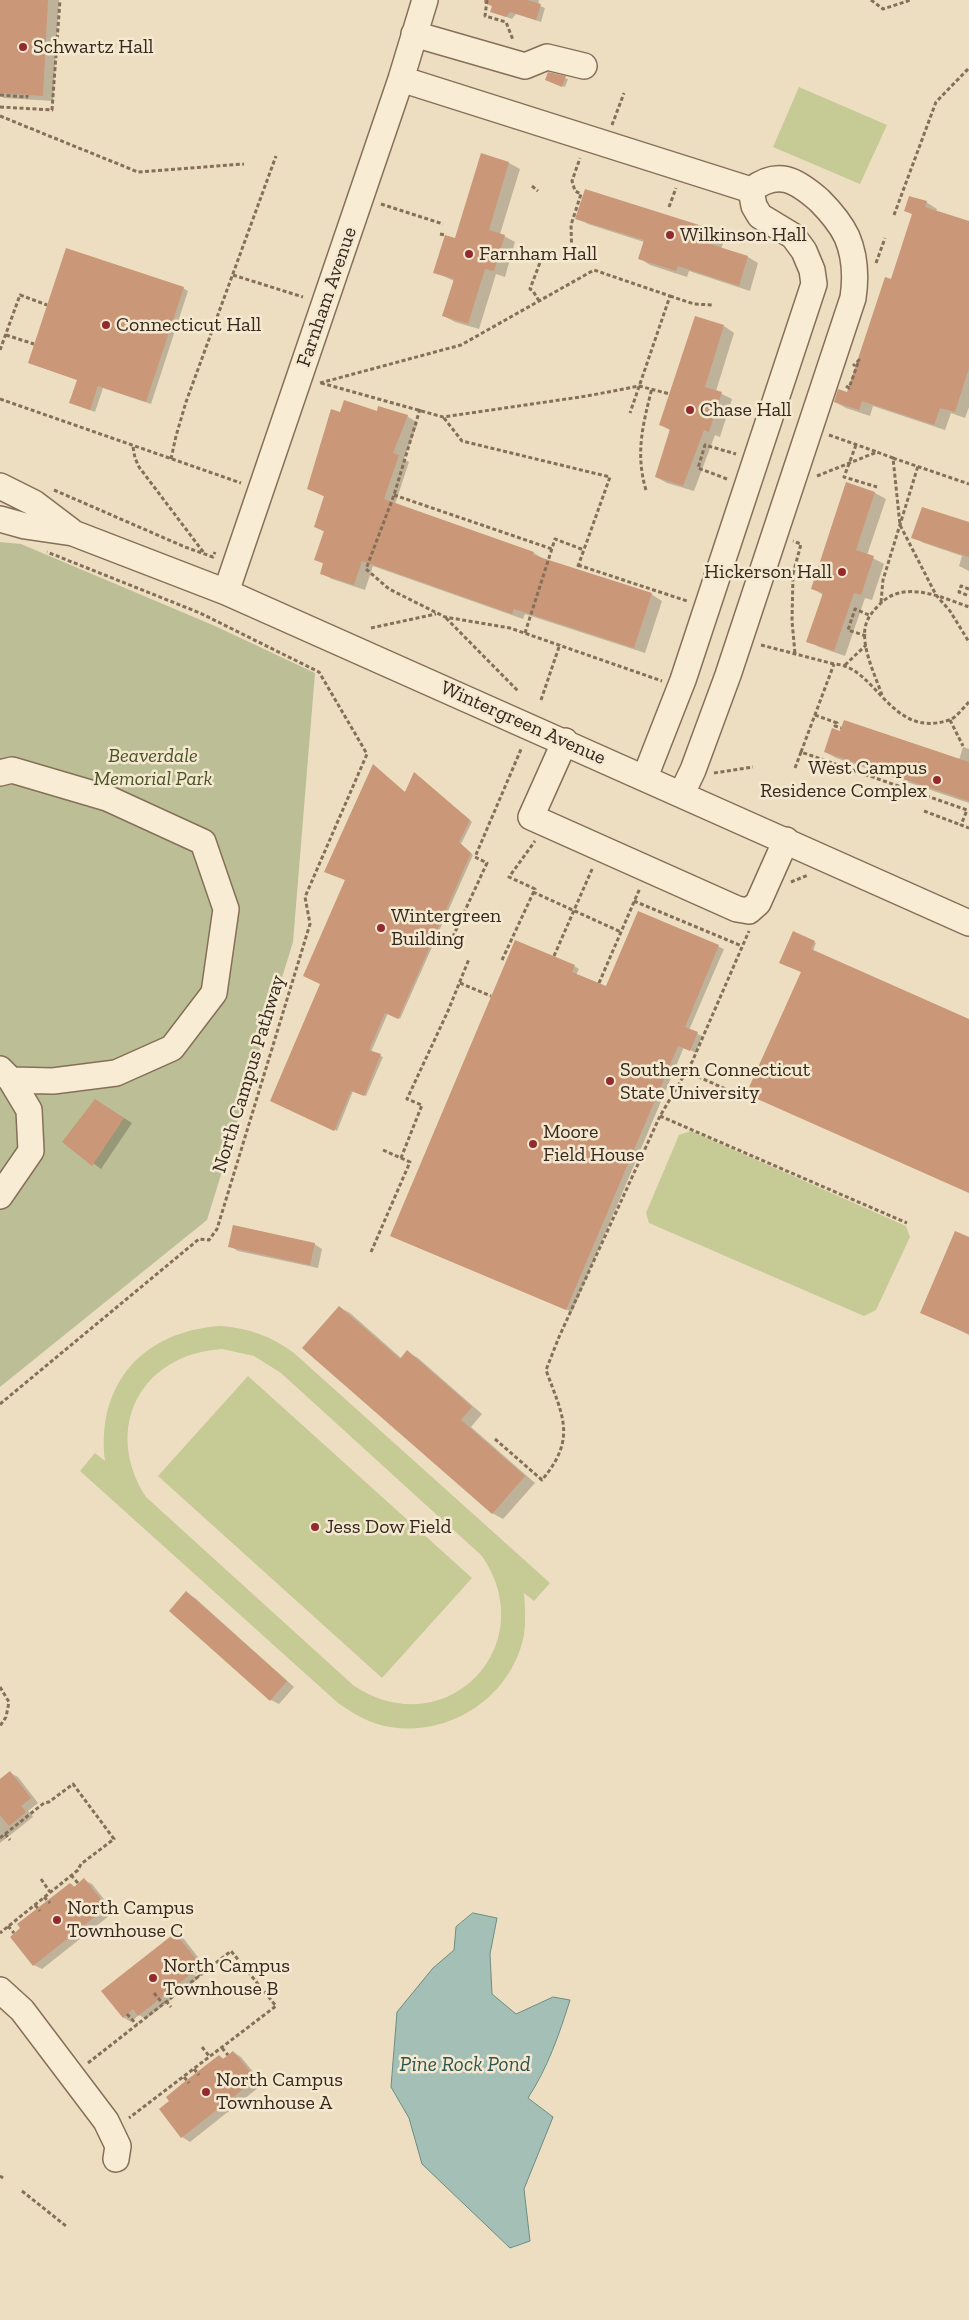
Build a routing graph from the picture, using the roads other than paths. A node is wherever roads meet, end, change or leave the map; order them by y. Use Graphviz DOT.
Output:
graph roads {
  1 [pos="424,0"];
  2 [pos="414,34"];
  3 [pos="584,66"];
  4 [pos="400,79"];
  5 [pos="751,190"];
  6 [pos="0,486"];
  7 [pos="0,518"];
  8 [pos="73,532"];
  9 [pos="226,592"];
  10 [pos="565,741"];
  11 [pos="0,773"];
  12 [pos="645,777"];
  13 [pos="682,793"];
  14 [pos="786,840"];
  15 [pos="969,923"];
  16 [pos="6,1074"];
  17 [pos="53,1081"];
  18 [pos="29,1110"];
  19 [pos="0,1196"];
  20 [pos="0,1990"];
  21 [pos="116,2159"];
  1 -- 2 [label="street, Farnham Avenue"];
  2 -- 3 [label="street"];
  2 -- 4 [label="street, Farnham Avenue"];
  4 -- 5 [label="street"];
  4 -- 9 [label="street, Farnham Avenue"];
  5 -- 12 [label="street"];
  5 -- 13 [label="street"];
  6 -- 8 [label="street, Wintergreen Avenue"];
  7 -- 8 [label="street, Wintergreen Avenue"];
  8 -- 9 [label="street, Wintergreen Avenue"];
  9 -- 10 [label="street, Wintergreen Avenue"];
  10 -- 12 [label="street, Wintergreen Avenue"];
  10 -- 14 [label="street"];
  11 -- 17 [label="street"];
  12 -- 13 [label="street, Wintergreen Avenue"];
  13 -- 14 [label="street, Wintergreen Avenue"];
  14 -- 15 [label="street, Wintergreen Avenue"];
  16 -- 17 [label="street"];
  16 -- 18 [label="street"];
  17 -- 18 [label="street"];
  18 -- 19 [label="street"];
  20 -- 21 [label="street"];
}
